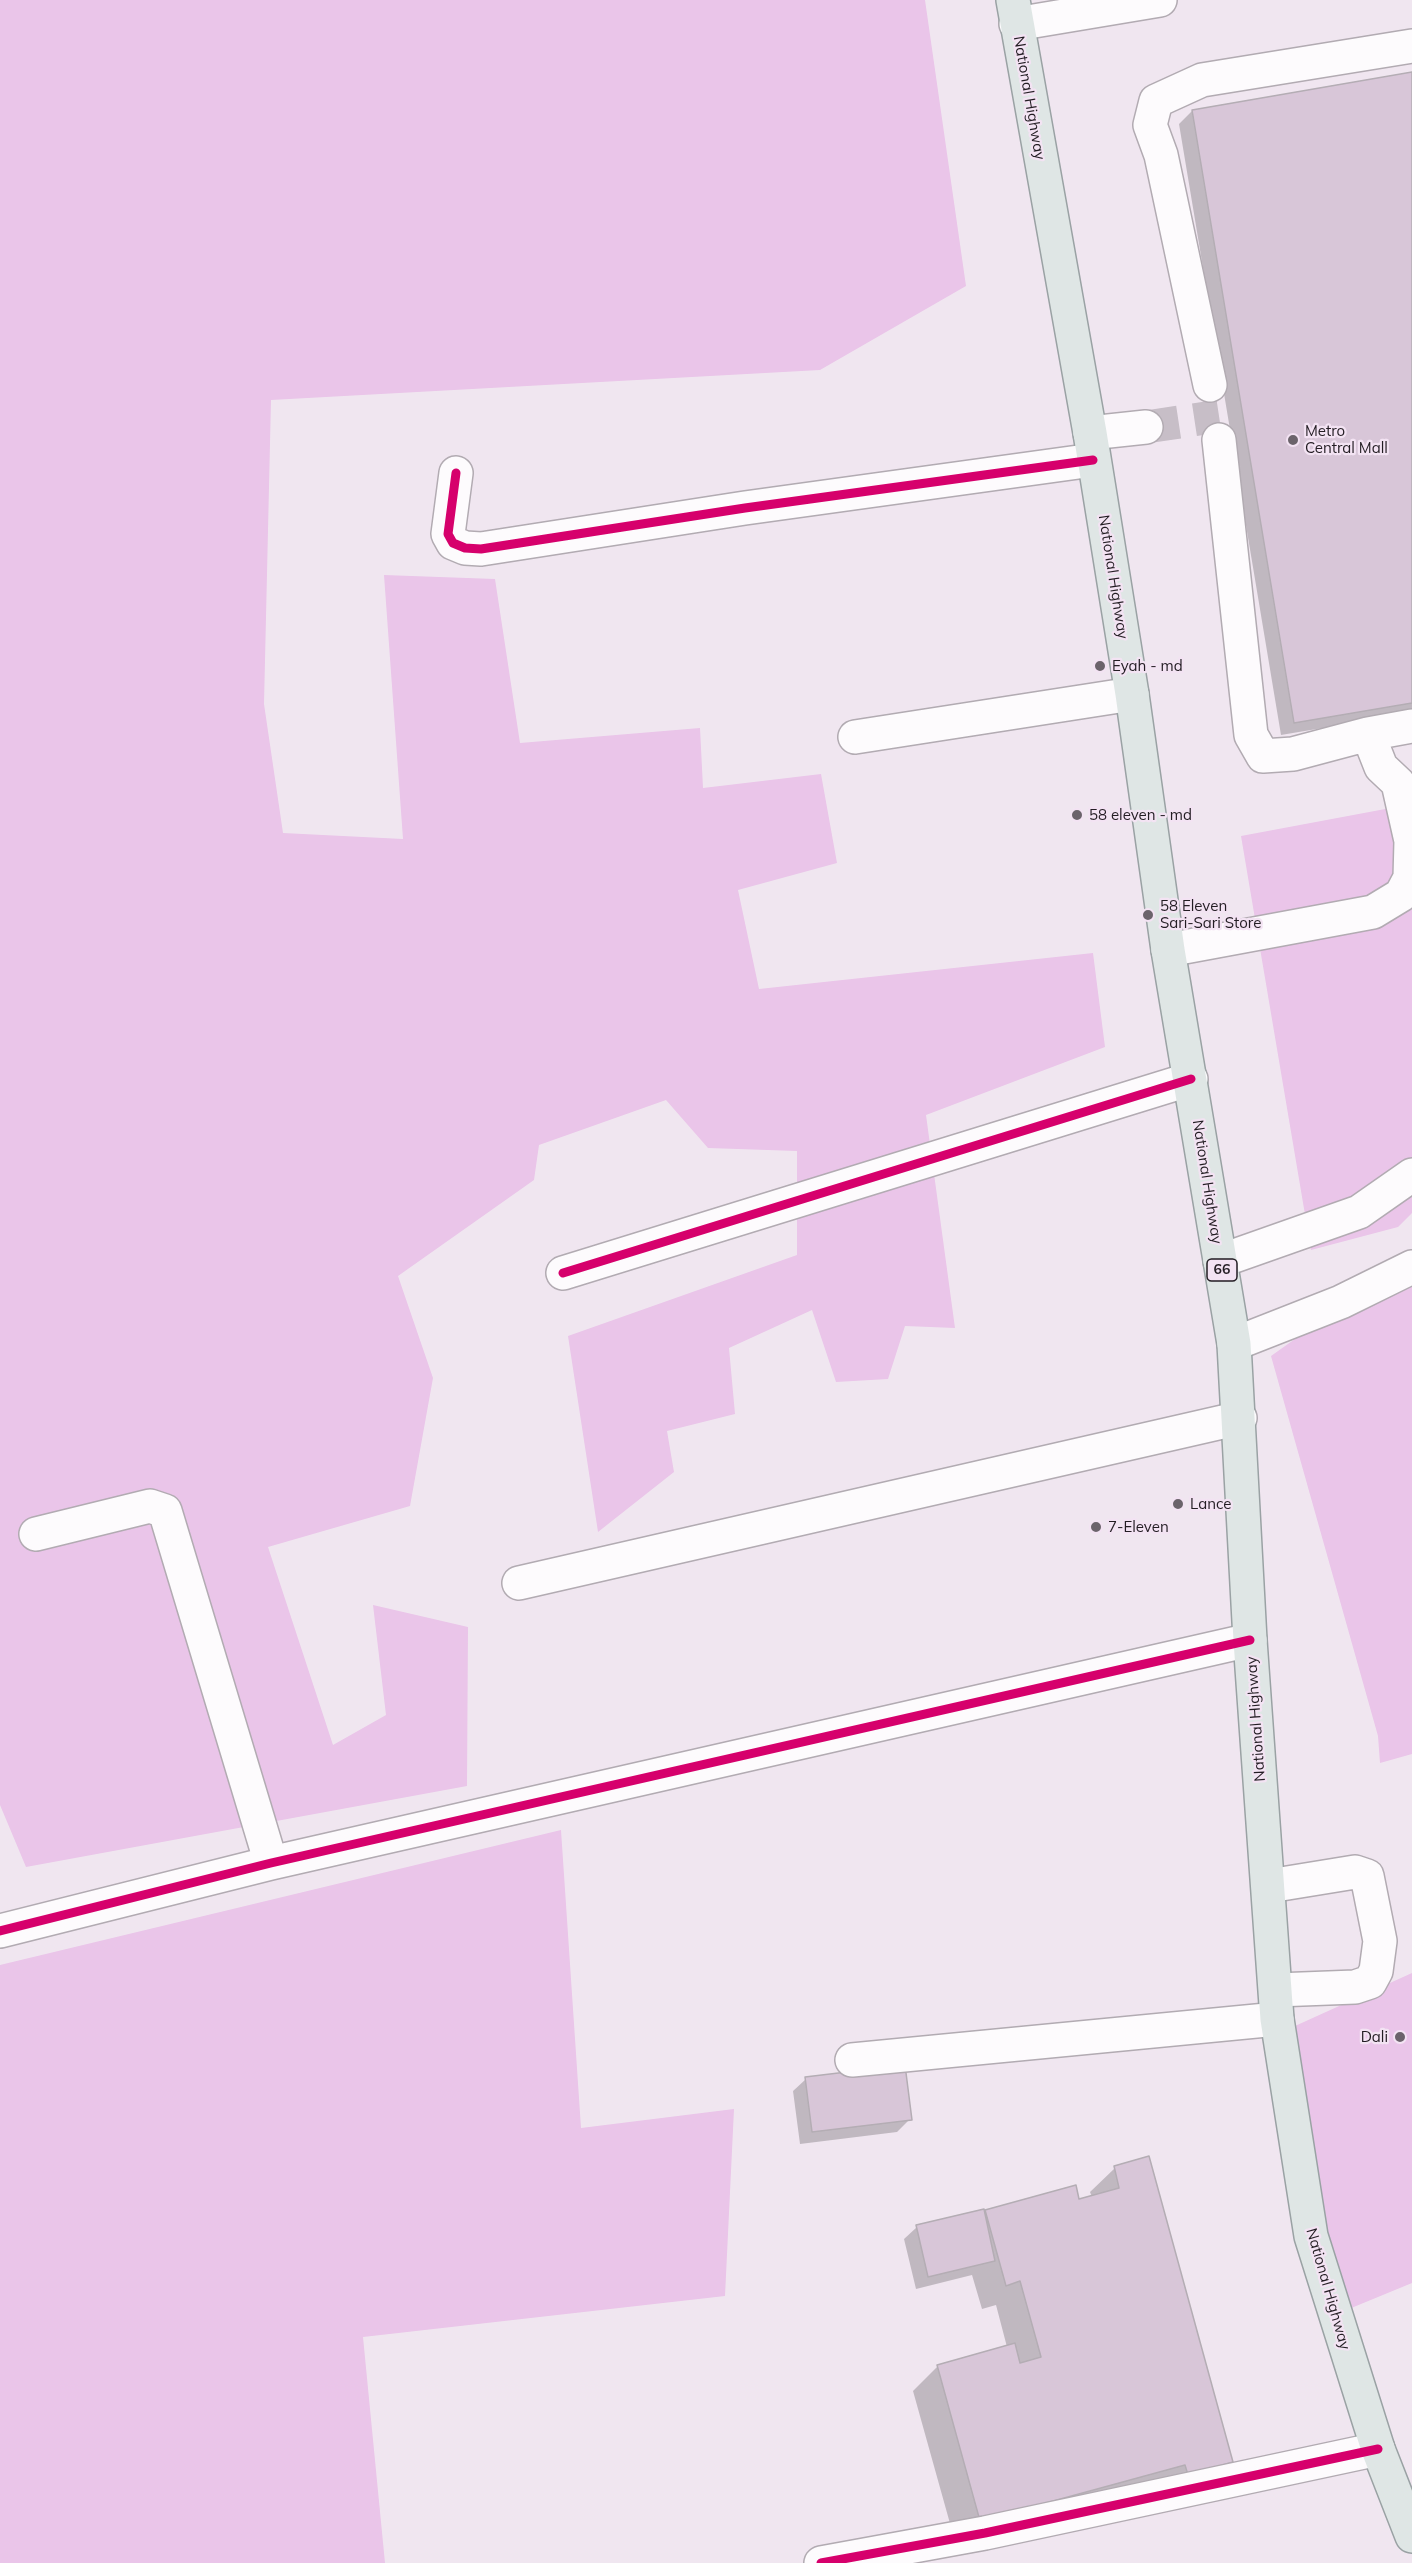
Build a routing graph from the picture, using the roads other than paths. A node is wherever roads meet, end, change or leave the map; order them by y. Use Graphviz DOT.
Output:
graph roads {
  1 [pos="1160,0"];
  2 [pos="1015,12"];
  3 [pos="1412,46"];
  4 [pos="1210,386"];
  5 [pos="1146,427"];
  6 [pos="1219,440"];
  7 [pos="1092,447"];
  8 [pos="456,473"];
  9 [pos="1132,694"];
  10 [pos="1412,726"];
  11 [pos="1368,734"];
  12 [pos="855,737"];
  13 [pos="1168,950"];
  14 [pos="1191,1078"];
  15 [pos="1412,1175"];
  16 [pos="1220,1261"];
  17 [pos="1412,1267"];
  18 [pos="563,1273"];
  19 [pos="1234,1344"];
  20 [pos="1240,1418"];
  21 [pos="36,1534"];
  22 [pos="519,1583"];
  23 [pos="1250,1640"];
  24 [pos="271,1863"];
  25 [pos="1269,1886"];
  26 [pos="0,1931"];
  27 [pos="1277,2005"];
  28 [pos="852,2060"];
  29 [pos="1378,2449"];
  30 [pos="1412,2536"];
  31 [pos="821,2563"];
  1 -- 2 [label="street"];
  2 -- 7 [label="main road, National Highway / 66"];
  3 -- 4 [label="street"];
  5 -- 7 [label="street"];
  6 -- 11 [label="street"];
  7 -- 8 [label="street"];
  7 -- 9 [label="main road, National Highway / 66"];
  9 -- 12 [label="street"];
  9 -- 13 [label="main road, National Highway / 66"];
  10 -- 11 [label="street"];
  11 -- 13 [label="street"];
  13 -- 14 [label="main road, National Highway / 66"];
  14 -- 16 [label="main road, National Highway / 66"];
  14 -- 18 [label="street"];
  15 -- 16 [label="street"];
  16 -- 19 [label="main road, National Highway / 66"];
  17 -- 19 [label="street"];
  19 -- 20 [label="main road, National Highway / 66"];
  20 -- 22 [label="street"];
  20 -- 23 [label="main road, National Highway / 66"];
  21 -- 24 [label="street"];
  23 -- 24 [label="street"];
  23 -- 25 [label="main road, National Highway / 66"];
  24 -- 26 [label="street"];
  25 -- 27 [label="main road, National Highway / 66"];
  25 -- 27 [label="street"];
  27 -- 28 [label="street"];
  27 -- 29 [label="main road, National Highway / 66"];
  29 -- 30 [label="main road, National Highway / 66"];
  29 -- 31 [label="street"];
}
